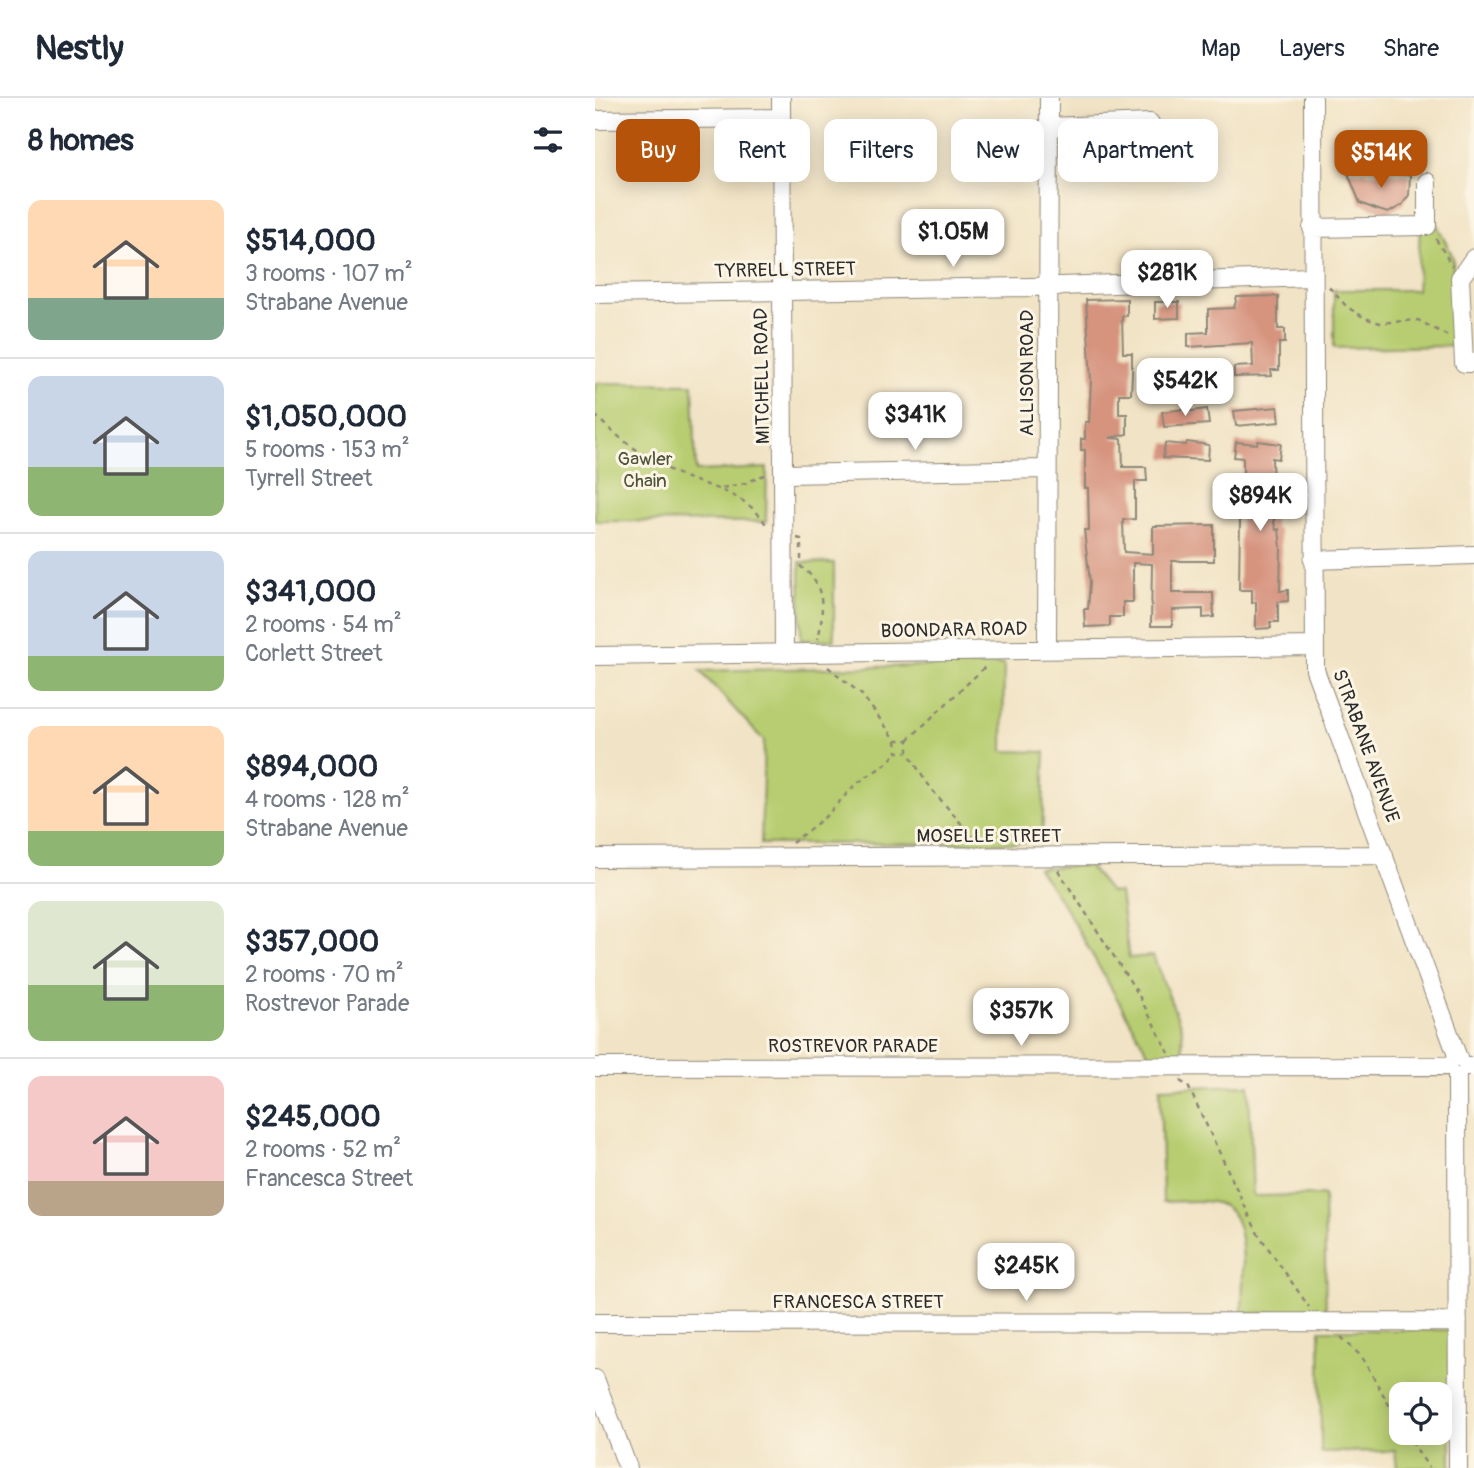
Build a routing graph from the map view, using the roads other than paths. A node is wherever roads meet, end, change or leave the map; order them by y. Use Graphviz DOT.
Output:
graph roads {
  1 [pos="781,98"];
  2 [pos="1049,98"];
  3 [pos="1313,98"];
  4 [pos="781,118"];
  5 [pos="595,120"];
  6 [pos="1049,127"];
  7 [pos="1058,127"];
  8 [pos="1427,182"];
  9 [pos="1312,228"];
  10 [pos="1474,258"];
  11 [pos="1311,283"];
  12 [pos="1048,286"];
  13 [pos="783,291"];
  14 [pos="595,294"];
  15 [pos="1469,363"];
  16 [pos="1047,469"];
  17 [pos="784,470"];
  18 [pos="1474,555"];
  19 [pos="1313,560"];
  20 [pos="1315,646"];
  21 [pos="1047,649"];
  22 [pos="784,654"];
  23 [pos="595,656"];
  24 [pos="1384,855"];
  25 [pos="595,858"];
  26 [pos="595,1067"];
  27 [pos="1461,1067"];
  28 [pos="1463,1315"];
  29 [pos="595,1323"];
  30 [pos="595,1379"];
  31 [pos="628,1468"];
  32 [pos="1458,1468"];
  1 -- 4 [label="street, MITCHELL ROAD"];
  2 -- 6 [label="street, ALLISON ROAD"];
  3 -- 9 [label="street, STRABANE AVENUE"];
  4 -- 5 [label="street"];
  4 -- 13 [label="street, MITCHELL ROAD"];
  6 -- 7 [label="street"];
  6 -- 12 [label="street, ALLISON ROAD"];
  8 -- 9 [label="street"];
  9 -- 11 [label="street, STRABANE AVENUE"];
  10 -- 15 [label="street"];
  11 -- 12 [label="street, TYRRELL STREET"];
  11 -- 19 [label="street, STRABANE AVENUE"];
  12 -- 13 [label="street, TYRRELL STREET"];
  12 -- 16 [label="street, ALLISON ROAD"];
  13 -- 14 [label="street, TYRRELL STREET"];
  13 -- 17 [label="street, MITCHELL ROAD"];
  16 -- 17 [label="street"];
  16 -- 21 [label="street, ALLISON ROAD"];
  17 -- 22 [label="street, MITCHELL ROAD"];
  18 -- 19 [label="street"];
  19 -- 20 [label="street, STRABANE AVENUE"];
  20 -- 21 [label="street, BOONDARA ROAD"];
  20 -- 24 [label="street, STRABANE AVENUE"];
  21 -- 22 [label="street, BOONDARA ROAD"];
  22 -- 23 [label="street, BOONDARA ROAD"];
  24 -- 25 [label="street, MOSELLE STREET"];
  24 -- 27 [label="street, STRABANE AVENUE"];
  26 -- 27 [label="street, ROSTREVOR PARADE"];
  27 -- 28 [label="street, STRABANE AVENUE"];
  28 -- 29 [label="street, FRANCESCA STREET"];
  28 -- 32 [label="street, STRABANE AVENUE"];
  30 -- 31 [label="street"];
}
